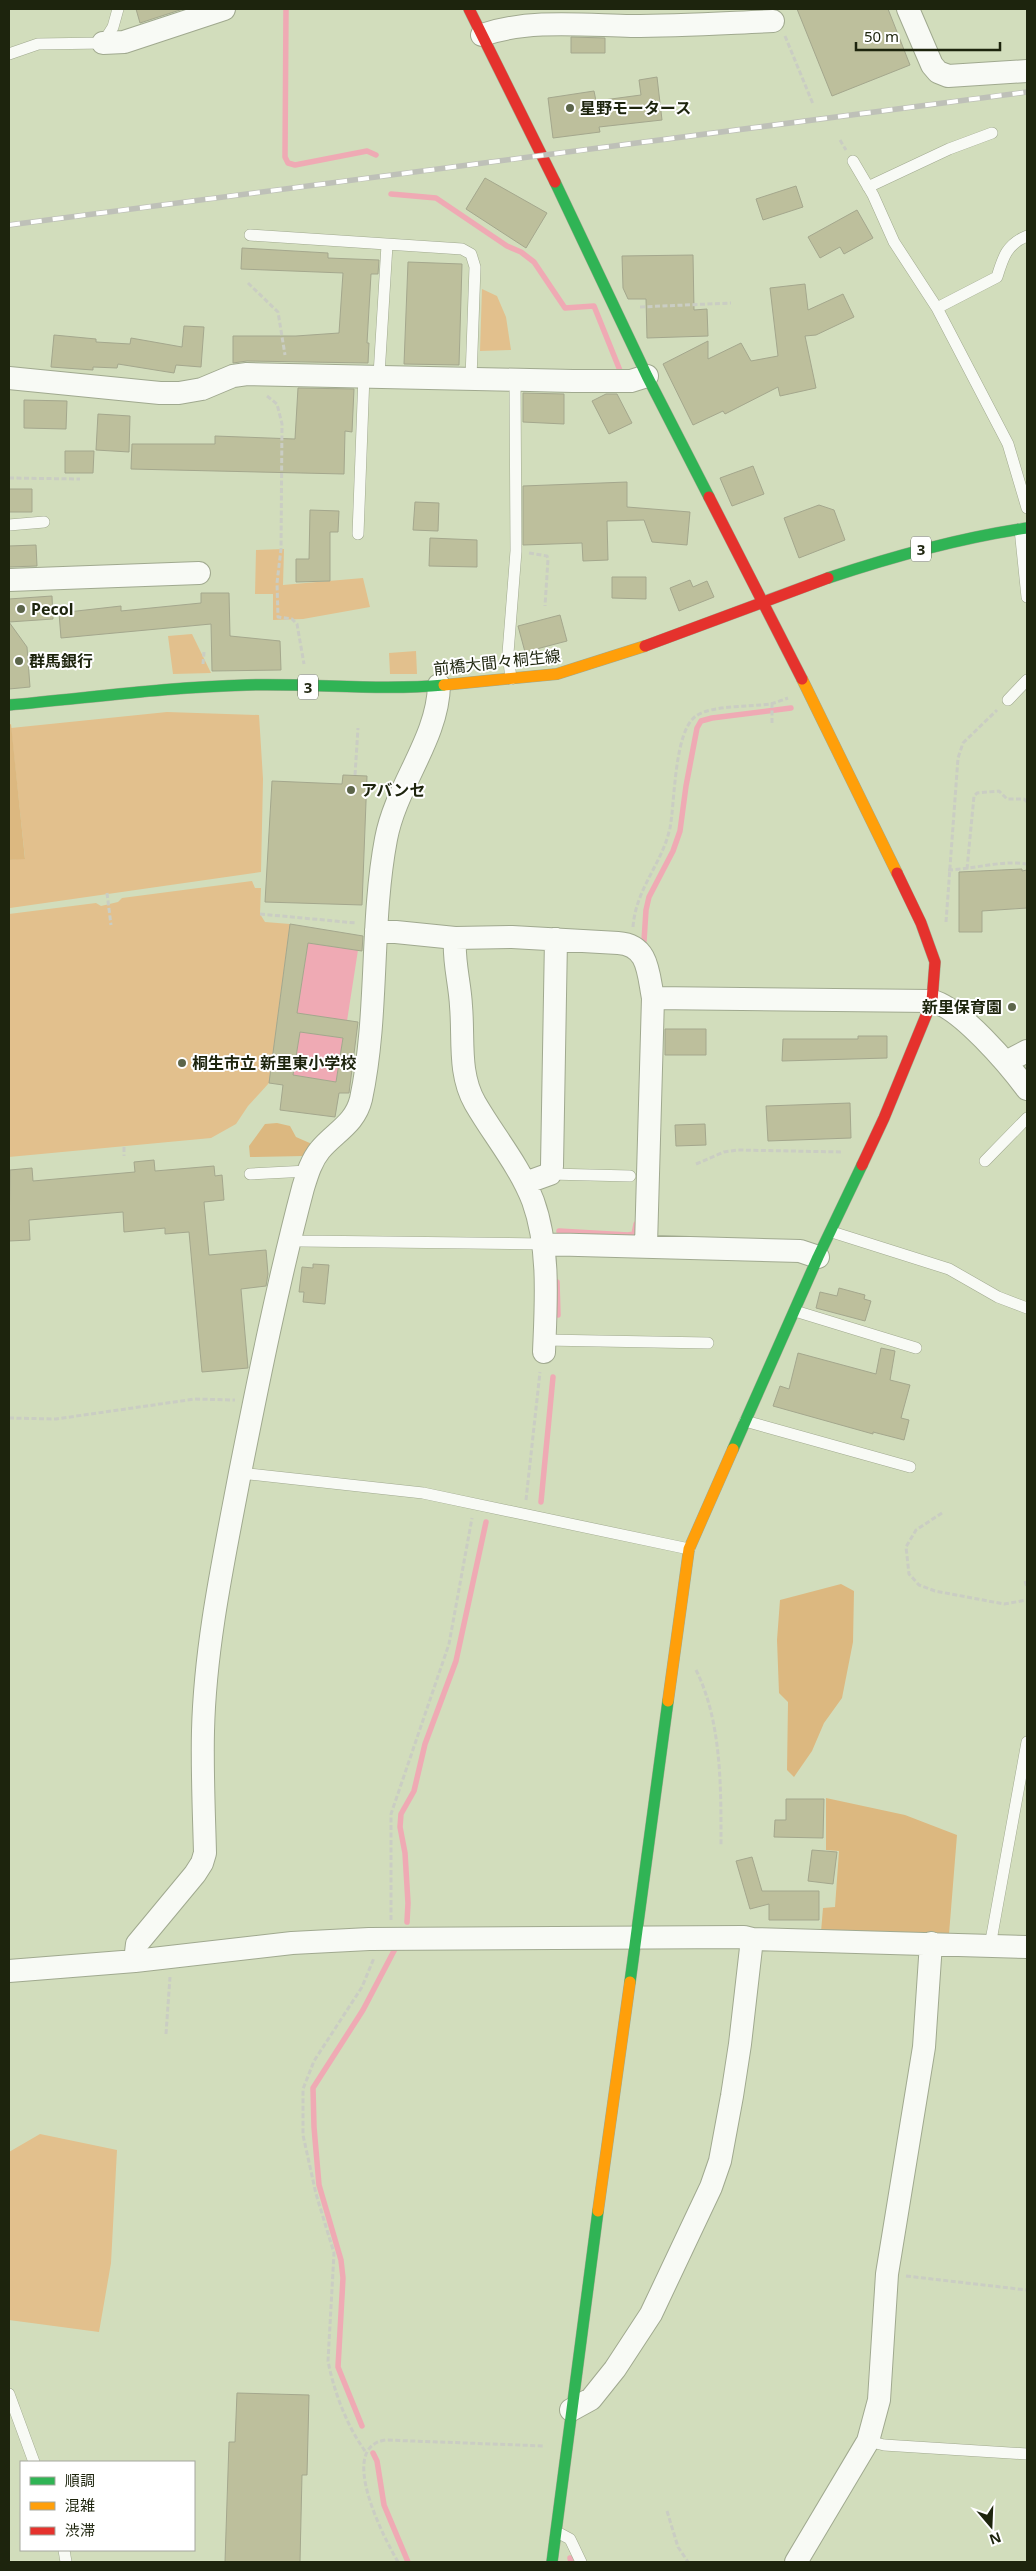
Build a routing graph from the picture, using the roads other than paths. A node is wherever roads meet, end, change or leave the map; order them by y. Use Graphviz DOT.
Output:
graph roads {
  1 [pos="118,9"];
  2 [pos="224,9"];
  3 [pos="469,9"];
  4 [pos="908,9"];
  5 [pos="773,15"];
  6 [pos="482,34"];
  7 [pos="103,43"];
  8 [pos="9,54"];
  9 [pos="1027,71"];
  10 [pos="992,133"];
  11 [pos="853,161"];
  12 [pos="868,187"];
  13 [pos="250,235"];
  14 [pos="1027,236"];
  15 [pos="388,245"];
  16 [pos="936,308"];
  17 [pos="371,375"];
  18 [pos="647,376"];
  19 [pos="9,378"];
  20 [pos="471,378"];
  21 [pos="515,379"];
  22 [pos="1027,508"];
  23 [pos="44,522"];
  24 [pos="9,525"];
  25 [pos="1024,529"];
  26 [pos="358,534"];
  27 [pos="198,573"];
  28 [pos="9,580"];
  29 [pos="1027,597"];
  30 [pos="764,602"];
  31 [pos="511,680"];
  32 [pos="1027,680"];
  33 [pos="439,685"];
  34 [pos="1008,700"];
  35 [pos="9,705"];
  36 [pos="376,930"];
  37 [pos="455,938"];
  38 [pos="556,940"];
  39 [pos="653,998"];
  40 [pos="932,1001"];
  41 [pos="1027,1051"];
  42 [pos="1006,1062"];
  43 [pos="1027,1089"];
  44 [pos="1027,1118"];
  45 [pos="985,1161"];
  46 [pos="308,1171"];
  47 [pos="250,1174"];
  48 [pos="550,1174"];
  49 [pos="630,1176"];
  50 [pos="525,1183"];
  51 [pos="832,1232"];
  52 [pos="290,1238"];
  53 [pos="542,1244"];
  54 [pos="646,1245"];
  55 [pos="818,1257"];
  56 [pos="1027,1308"];
  57 [pos="795,1311"];
  58 [pos="708,1342"];
  59 [pos="916,1348"];
  60 [pos="543,1354"];
  61 [pos="745,1422"];
  62 [pos="910,1467"];
  63 [pos="240,1473"];
  64 [pos="689,1549"];
  65 [pos="1027,1742"];
  66 [pos="636,1937"];
  67 [pos="752,1939"];
  68 [pos="931,1943"];
  69 [pos="990,1946"];
  70 [pos="1027,1947"];
  71 [pos="135,1961"];
  72 [pos="9,1971"];
  73 [pos="9,2394"];
  74 [pos="571,2410"];
  75 [pos="868,2440"];
  76 [pos="1027,2454"];
  77 [pos="34,2461"];
  78 [pos="556,2531"];
  79 [pos="552,2562"];
  80 [pos="581,2562"];
  81 [pos="796,2562"];
  1 -- 7 [label="lane"];
  2 -- 7 [label="street"];
  3 -- 6 [label="street"];
  4 -- 9 [label="street"];
  5 -- 6 [label="street"];
  6 -- 18 [label="street"];
  7 -- 8 [label="lane"];
  10 -- 12 [label="lane"];
  11 -- 12 [label="lane"];
  12 -- 16 [label="lane"];
  13 -- 15 [label="lane"];
  14 -- 16 [label="lane"];
  15 -- 17 [label="lane"];
  15 -- 20 [label="lane"];
  16 -- 22 [label="lane"];
  17 -- 19 [label="street"];
  17 -- 20 [label="street"];
  17 -- 26 [label="lane"];
  18 -- 21 [label="street"];
  18 -- 30 [label="street"];
  20 -- 21 [label="street"];
  21 -- 31 [label="lane"];
  23 -- 24 [label="lane"];
  25 -- 29 [label="lane"];
  25 -- 30 [label="street, 前橋大間々桐生線 / 3"];
  27 -- 28 [label="street"];
  30 -- 31 [label="street, 前橋大間々桐生線 / 3"];
  30 -- 40 [label="street"];
  31 -- 33 [label="street, 前橋大間々桐生線 / 3"];
  32 -- 34 [label="lane"];
  33 -- 35 [label="street, 前橋大間々桐生線 / 3"];
  33 -- 36 [label="street"];
  36 -- 37 [label="street"];
  36 -- 46 [label="street"];
  37 -- 38 [label="street"];
  37 -- 50 [label="street"];
  38 -- 39 [label="street"];
  38 -- 48 [label="street"];
  39 -- 40 [label="street"];
  39 -- 54 [label="street"];
  40 -- 42 [label="street"];
  40 -- 51 [label="street"];
  41 -- 42 [label="street"];
  42 -- 43 [label="street"];
  44 -- 45 [label="lane"];
  46 -- 47 [label="lane"];
  46 -- 52 [label="street"];
  48 -- 49 [label="lane"];
  48 -- 50 [label="street"];
  50 -- 53 [label="street"];
  51 -- 55 [label="street"];
  51 -- 56 [label="lane"];
  52 -- 53 [label="lane"];
  52 -- 63 [label="street"];
  53 -- 54 [label="street"];
  53 -- 60 [label="street"];
  54 -- 55 [label="street"];
  55 -- 57 [label="street"];
  57 -- 59 [label="lane"];
  57 -- 61 [label="street"];
  58 -- 60 [label="lane"];
  61 -- 62 [label="lane"];
  61 -- 64 [label="street"];
  63 -- 64 [label="lane"];
  63 -- 71 [label="street"];
  64 -- 66 [label="street"];
  65 -- 69 [label="lane"];
  66 -- 67 [label="street"];
  66 -- 71 [label="street"];
  66 -- 74 [label="street"];
  67 -- 68 [label="street"];
  67 -- 74 [label="street"];
  68 -- 69 [label="street"];
  68 -- 75 [label="street"];
  69 -- 70 [label="street"];
  71 -- 72 [label="street"];
  73 -- 77 [label="lane"];
  74 -- 78 [label="street"];
  75 -- 76 [label="lane"];
  75 -- 81 [label="street"];
  78 -- 79 [label="street"];
  78 -- 80 [label="lane"];
}
